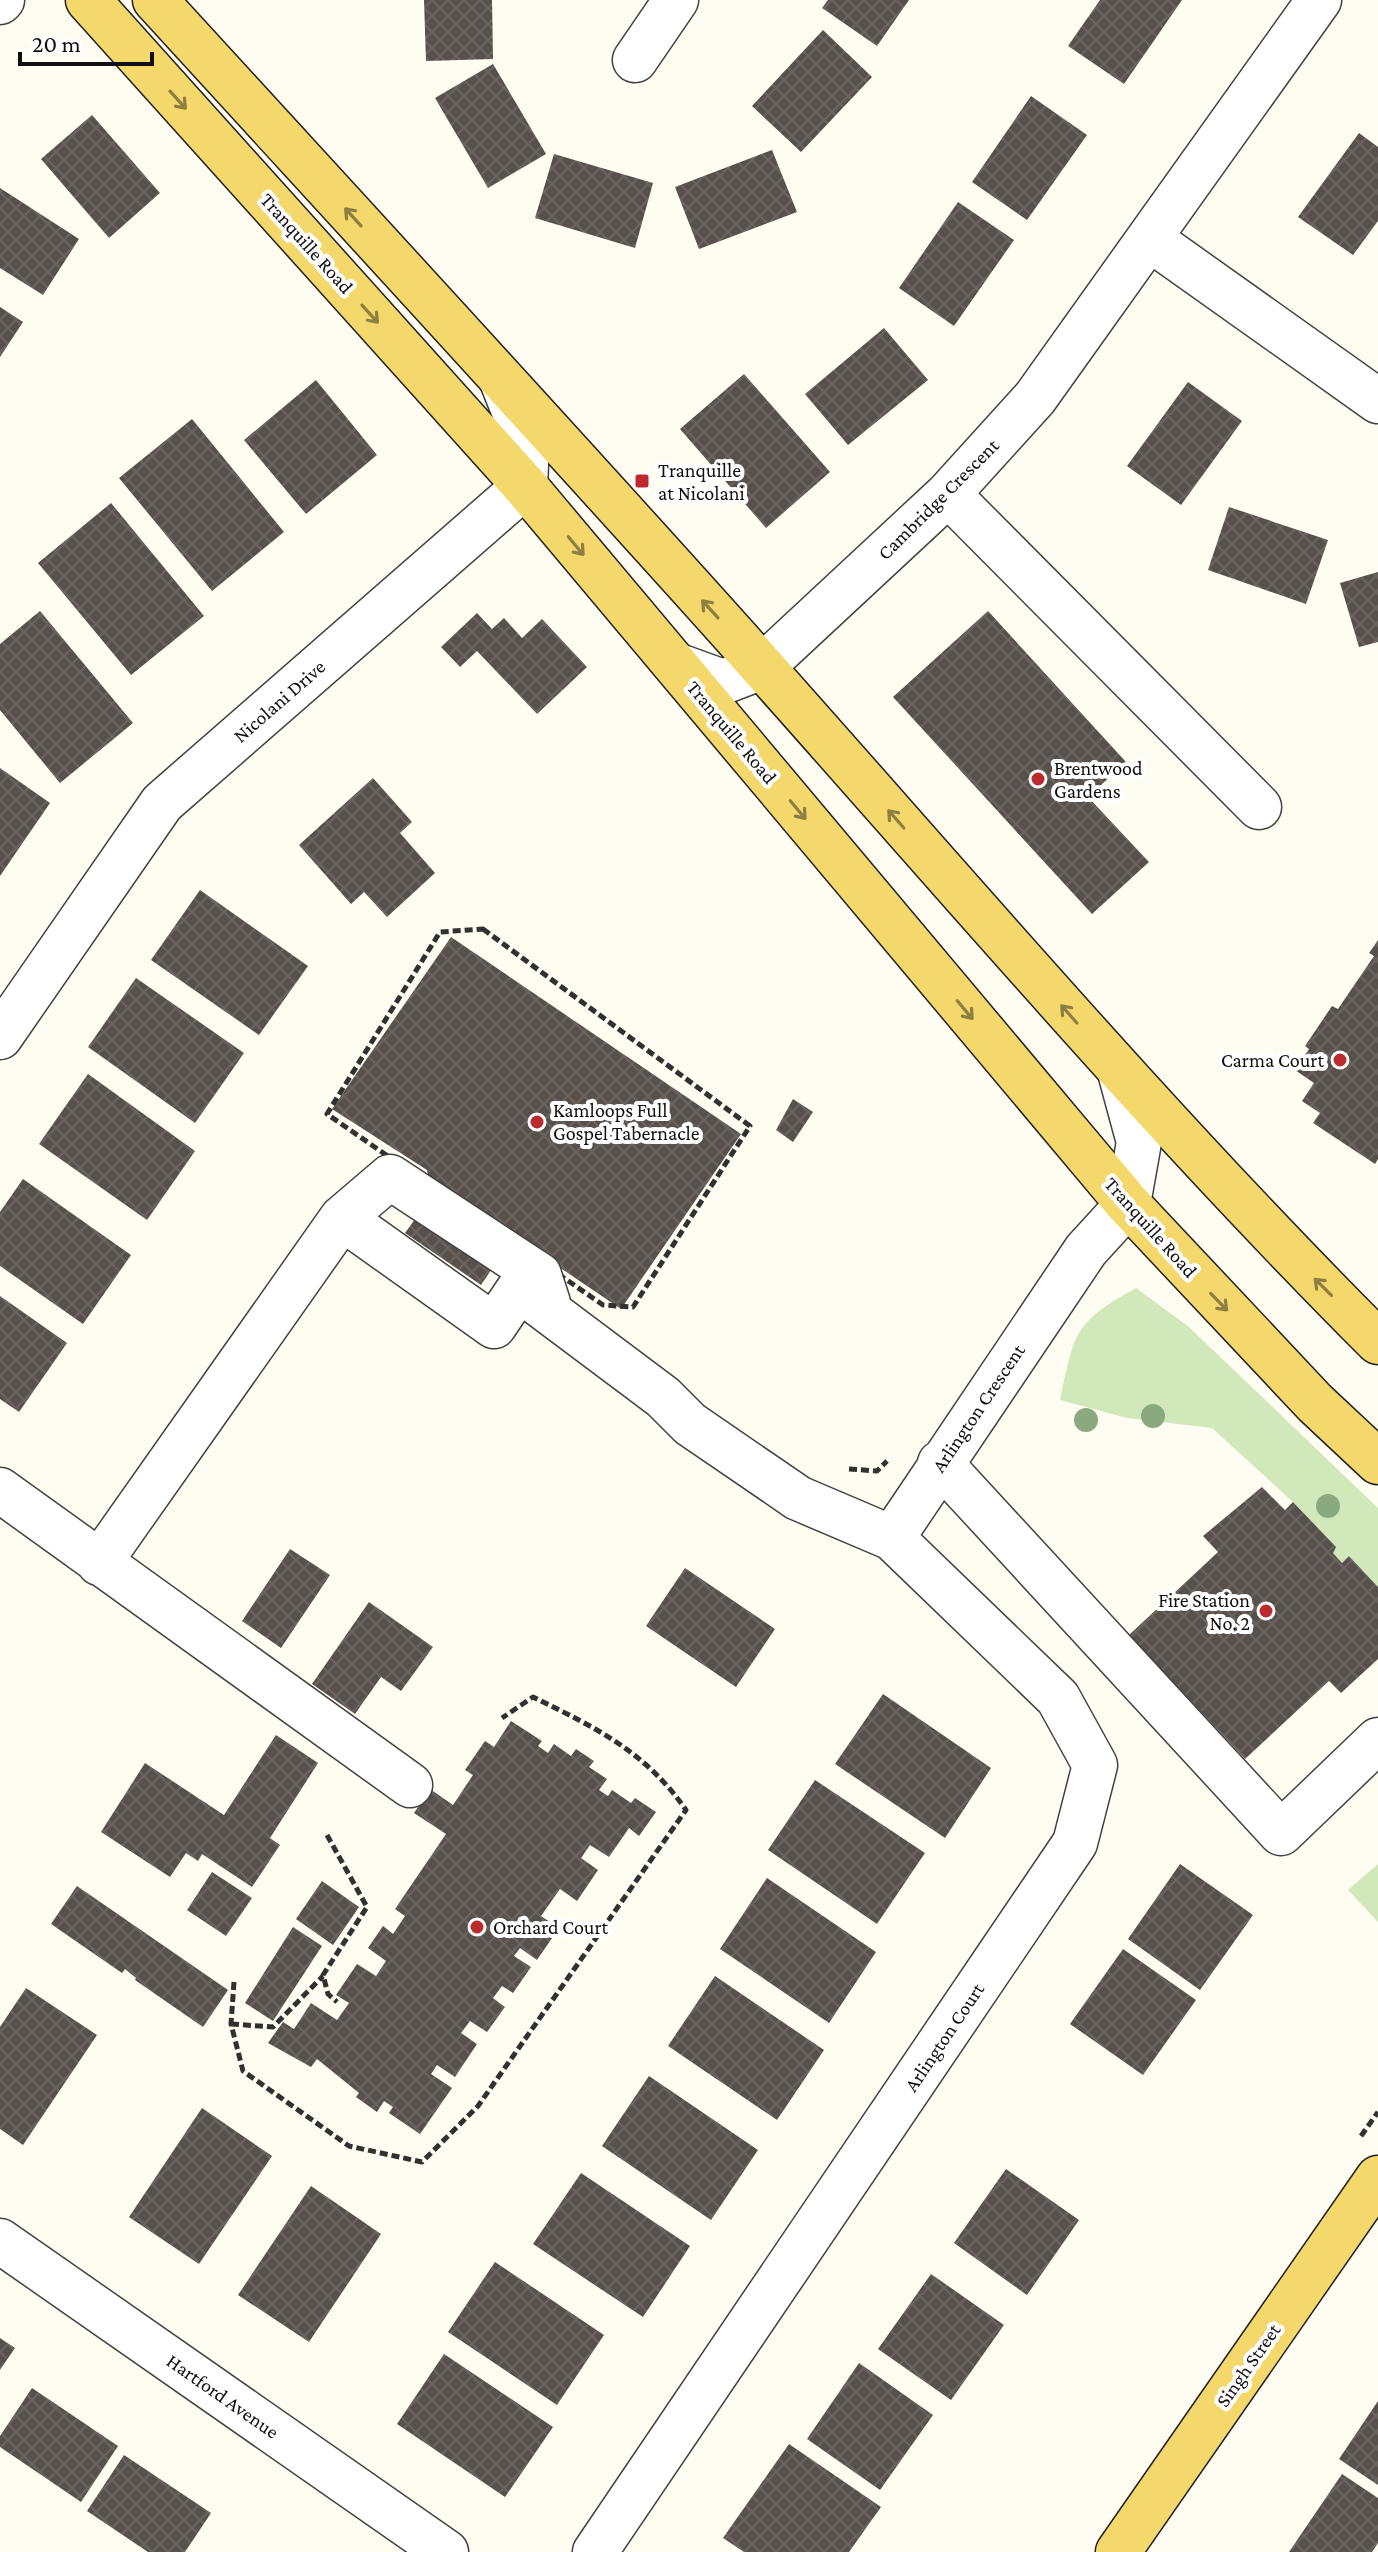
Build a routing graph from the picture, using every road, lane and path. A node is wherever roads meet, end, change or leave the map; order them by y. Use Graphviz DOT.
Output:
graph roads {
  1 [pos="88,0"];
  2 [pos="155,0"];
  3 [pos="676,0"];
  4 [pos="1319,0"];
  5 [pos="635,60"];
  6 [pos="1150,239"];
  7 [pos="500,378"];
  8 [pos="1378,401"];
  9 [pos="525,486"];
  10 [pos="948,494"];
  11 [pos="676,665"];
  12 [pos="762,667"];
  13 [pos="1259,807"];
  14 [pos="0,1037"];
  15 [pos="1120,1072"];
  16 [pos="327,1114"];
  17 [pos="1128,1204"];
  18 [pos="342,1218"];
  19 [pos="551,1313"];
  20 [pos="1378,1342"];
  21 [pos="893,1455"];
  22 [pos="1378,1462"];
  23 [pos="940,1463"];
  24 [pos="846,1469"];
  25 [pos="0,1490"];
  26 [pos="892,1538"];
  27 [pos="99,1563"];
  28 [pos="502,1718"];
  29 [pos="1378,1740"];
  30 [pos="410,1785"];
  31 [pos="327,1835"];
  32 [pos="323,1975"];
  33 [pos="234,1982"];
  34 [pos="337,2002"];
  35 [pos="231,2024"];
  36 [pos="1378,2178"];
  37 [pos="0,2241"];
  38 [pos="446,2552"];
  39 [pos="595,2552"];
  40 [pos="1118,2552"];
  1 -- 9 [label="main road, Tranquille Road, one-way"];
  7 -- 2 [label="main road, one-way"];
  3 -- 5 [label="street"];
  4 -- 6 [label="street, Cambridge Crescent"];
  6 -- 8 [label="street"];
  6 -- 10 [label="street, Cambridge Crescent"];
  7 -- 9 [label="street"];
  12 -- 7 [label="main road, one-way"];
  9 -- 11 [label="main road, Tranquille Road, one-way"];
  9 -- 14 [label="street, Nicolani Drive"];
  10 -- 12 [label="street, Cambridge Crescent"];
  10 -- 13 [label="street"];
  11 -- 12 [label="street, Cambridge Crescent"];
  11 -- 17 [label="main road, Tranquille Road, one-way"];
  15 -- 12 [label="main road, one-way"];
  15 -- 17 [label="street"];
  20 -- 15 [label="main road, one-way"];
  16 -- 16 [label="path"];
  17 -- 22 [label="main road, Tranquille Road, one-way"];
  17 -- 23 [label="street, Arlington Crescent"];
  18 -- 19 [label="street"];
  18 -- 19 [label="street"];
  18 -- 27 [label="street"];
  19 -- 26 [label="street"];
  21 -- 24 [label="path"];
  23 -- 26 [label="street, Arlington Crescent"];
  23 -- 29 [label="street"];
  25 -- 27 [label="street"];
  26 -- 39 [label="street, Arlington Court"];
  27 -- 30 [label="street"];
  28 -- 35 [label="path"];
  31 -- 32 [label="path"];
  32 -- 34 [label="path"];
  32 -- 35 [label="path"];
  33 -- 35 [label="path"];
  36 -- 40 [label="main road, Singh Street"];
  37 -- 38 [label="street, Hartford Avenue"];
}
